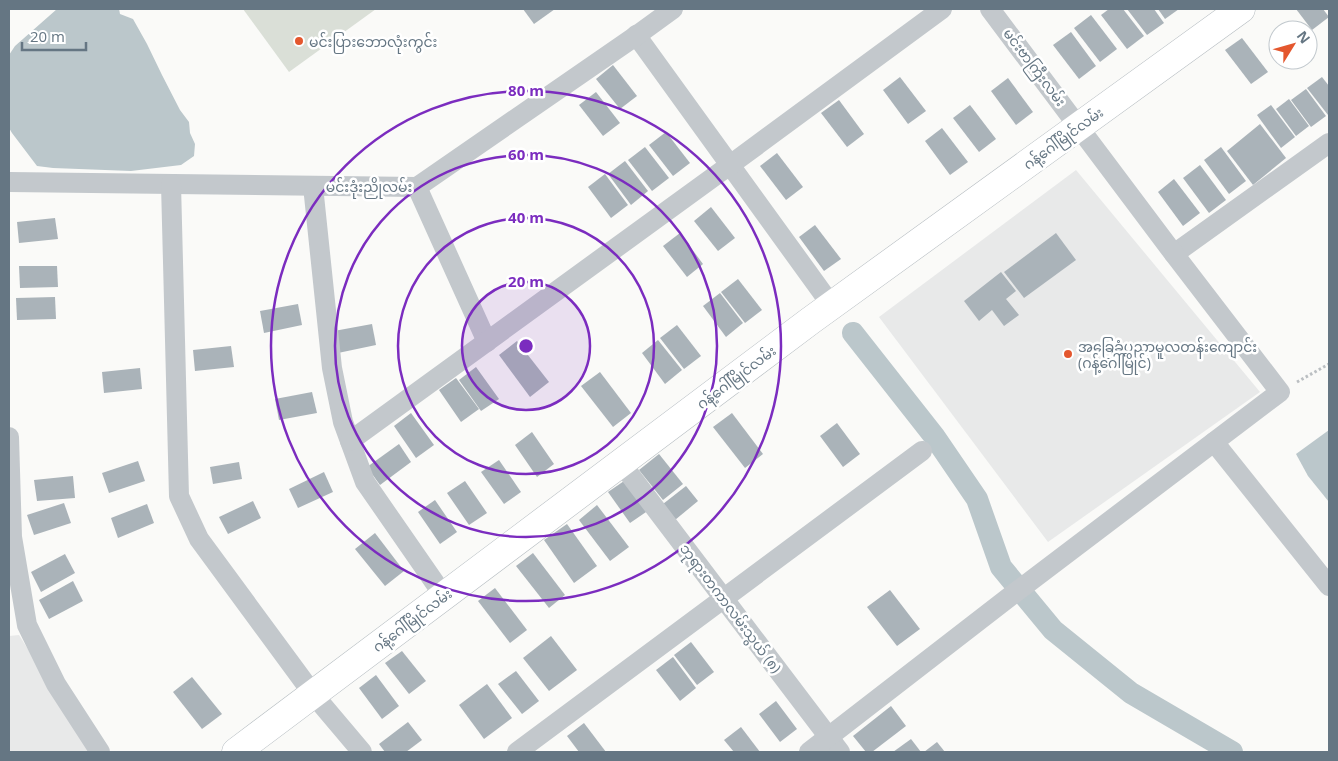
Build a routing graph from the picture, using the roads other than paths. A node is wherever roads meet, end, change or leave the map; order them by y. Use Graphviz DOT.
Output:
graph roads {
  1 [pos="672,9"];
  2 [pos="942,9"];
  3 [pos="990,9"];
  4 [pos="1241,9"];
  5 [pos="636,35"];
  6 [pos="1079,126"];
  7 [pos="1329,143"];
  8 [pos="730,165"];
  9 [pos="9,182"];
  10 [pos="171,184"];
  11 [pos="313,186"];
  12 [pos="417,187"];
  13 [pos="1174,254"];
  14 [pos="824,312"];
  15 [pos="487,342"];
  16 [pos="9,437"];
  17 [pos="350,441"];
  18 [pos="1214,442"];
  19 [pos="922,451"];
  20 [pos="622,463"];
  21 [pos="1329,586"];
  22 [pos="444,596"];
  23 [pos="724,598"];
  24 [pos="18,626"];
  25 [pos="313,694"];
  26 [pos="834,745"];
  27 [pos="100,752"];
  28 [pos="236,752"];
  29 [pos="362,752"];
  30 [pos="517,752"];
  31 [pos="809,752"];
  1 -- 5 [label="street, မင်းဒုံးညိုလမ်း"];
  2 -- 8 [label="street"];
  3 -- 6 [label="street, မင်းဗာကြီးလမ်း"];
  4 -- 6 [label="street, ဂန့်ဂေါ်မြိုင်လမ်း"];
  5 -- 8 [label="street"];
  5 -- 12 [label="street, မင်းဒုံးညိုလမ်း"];
  6 -- 13 [label="street, မင်းဗာကြီးလမ်း"];
  6 -- 14 [label="street, ဂန့်ဂေါ်မြိုင်လမ်း"];
  7 -- 13 [label="street"];
  8 -- 14 [label="street"];
  8 -- 15 [label="street"];
  9 -- 10 [label="street, မင်းဒုံးညိုလမ်း"];
  10 -- 11 [label="street, မင်းဒုံးညိုလမ်း"];
  10 -- 25 [label="street"];
  11 -- 12 [label="street, မင်းဒုံးညိုလမ်း"];
  11 -- 17 [label="street"];
  12 -- 15 [label="street"];
  13 -- 18 [label="street, မင်းဗာကြီးလမ်း"];
  14 -- 20 [label="street, ဂန့်ဂေါ်မြိုင်လမ်း"];
  15 -- 17 [label="street"];
  16 -- 24 [label="street"];
  17 -- 22 [label="street"];
  18 -- 21 [label="street"];
  18 -- 26 [label="street"];
  19 -- 23 [label="street"];
  20 -- 22 [label="street, ဂန့်ဂေါ်မြိုင်လမ်း"];
  20 -- 23 [label="street, ဘုရားတကာလမ်းသွယ် (၈)"];
  22 -- 25 [label="street, ဂန့်ဂေါ်မြိုင်လမ်း"];
  23 -- 26 [label="street, ဘုရားတကာလမ်းသွယ် (၈)"];
  23 -- 30 [label="street"];
  24 -- 27 [label="street"];
  25 -- 28 [label="street, ဂန့်ဂေါ်မြိုင်လမ်း"];
  25 -- 29 [label="street"];
  26 -- 31 [label="street"];
}
